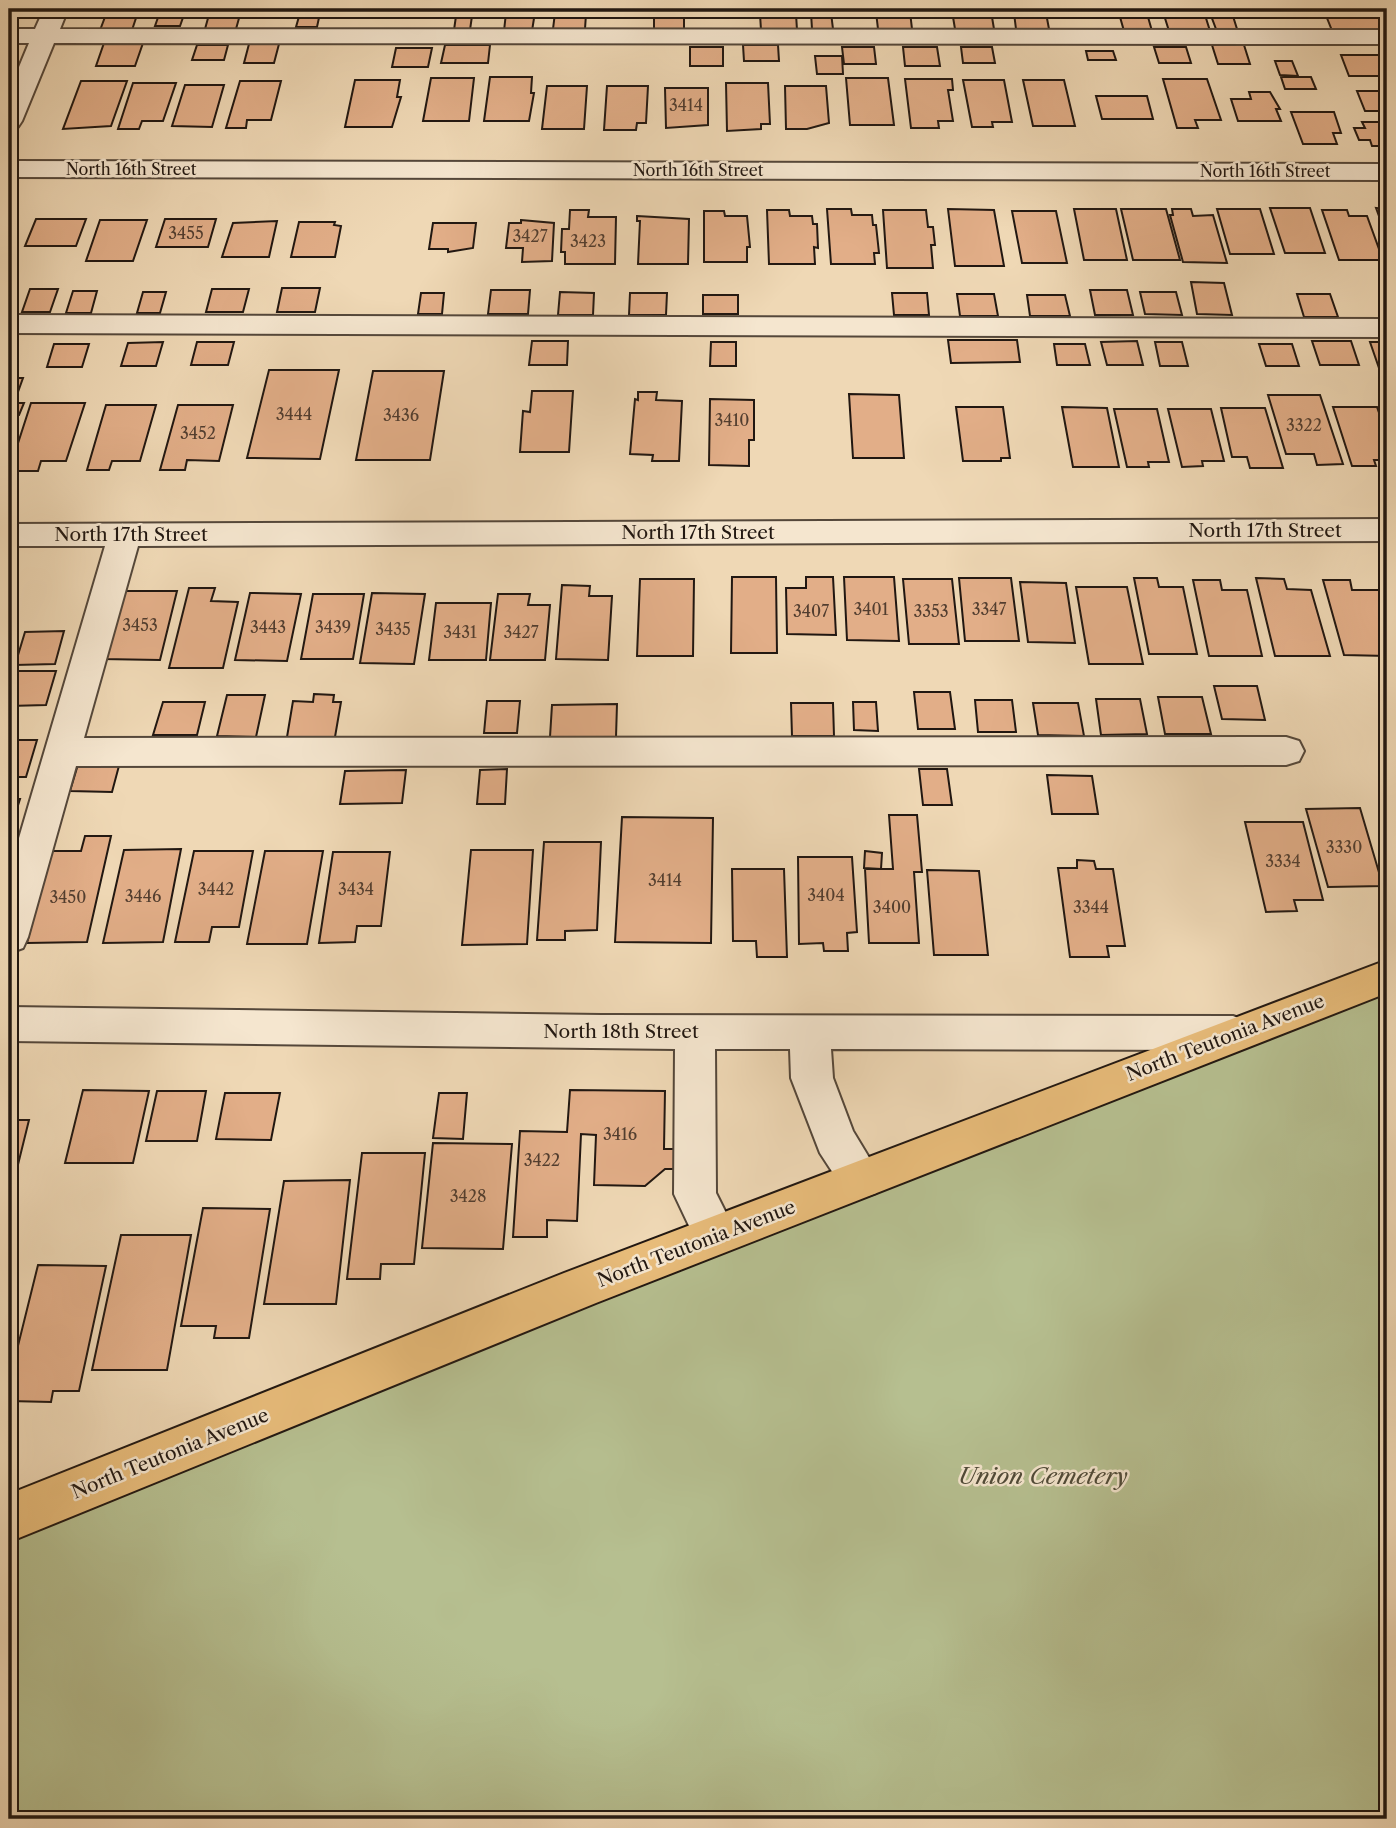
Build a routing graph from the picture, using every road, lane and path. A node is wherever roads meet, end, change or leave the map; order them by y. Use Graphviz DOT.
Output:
graph roads {
  1 [pos="56,9"];
  2 [pos="9,36"];
  3 [pos="44,36"];
  4 [pos="1387,37"];
  5 [pos="9,121"];
  6 [pos="9,169"];
  7 [pos="1387,172"];
  8 [pos="9,324"];
  9 [pos="1387,328"];
  10 [pos="1387,530"];
  11 [pos="125,534"];
  12 [pos="9,535"];
  13 [pos="1286,751"];
  14 [pos="62,752"];
  15 [pos="9,937"];
  16 [pos="1387,976"];
  17 [pos="9,1024"];
  18 [pos="695,1032"];
  19 [pos="810,1032"];
  20 [pos="1233,1033"];
  21 [pos="861,1179"];
  22 [pos="716,1235"];
  23 [pos="9,1518"];
  1 -- 3 [label="street"];
  2 -- 3 [label="street"];
  3 -- 4 [label="street"];
  3 -- 5 [label="street"];
  6 -- 7 [label="street, North 16th Street"];
  8 -- 9 [label="street"];
  10 -- 11 [label="street, North 17th Street"];
  11 -- 12 [label="street, North 17th Street"];
  11 -- 14 [label="street"];
  13 -- 14 [label="street"];
  14 -- 15 [label="street"];
  16 -- 20 [label="main road, North Teutonia Avenue"];
  17 -- 18 [label="street, North 18th Street"];
  18 -- 19 [label="street, North 18th Street"];
  18 -- 22 [label="street"];
  19 -- 20 [label="street, North 18th Street"];
  19 -- 21 [label="street"];
  20 -- 21 [label="main road, North Teutonia Avenue"];
  21 -- 22 [label="main road, North Teutonia Avenue"];
  22 -- 23 [label="main road, North Teutonia Avenue"];
}
